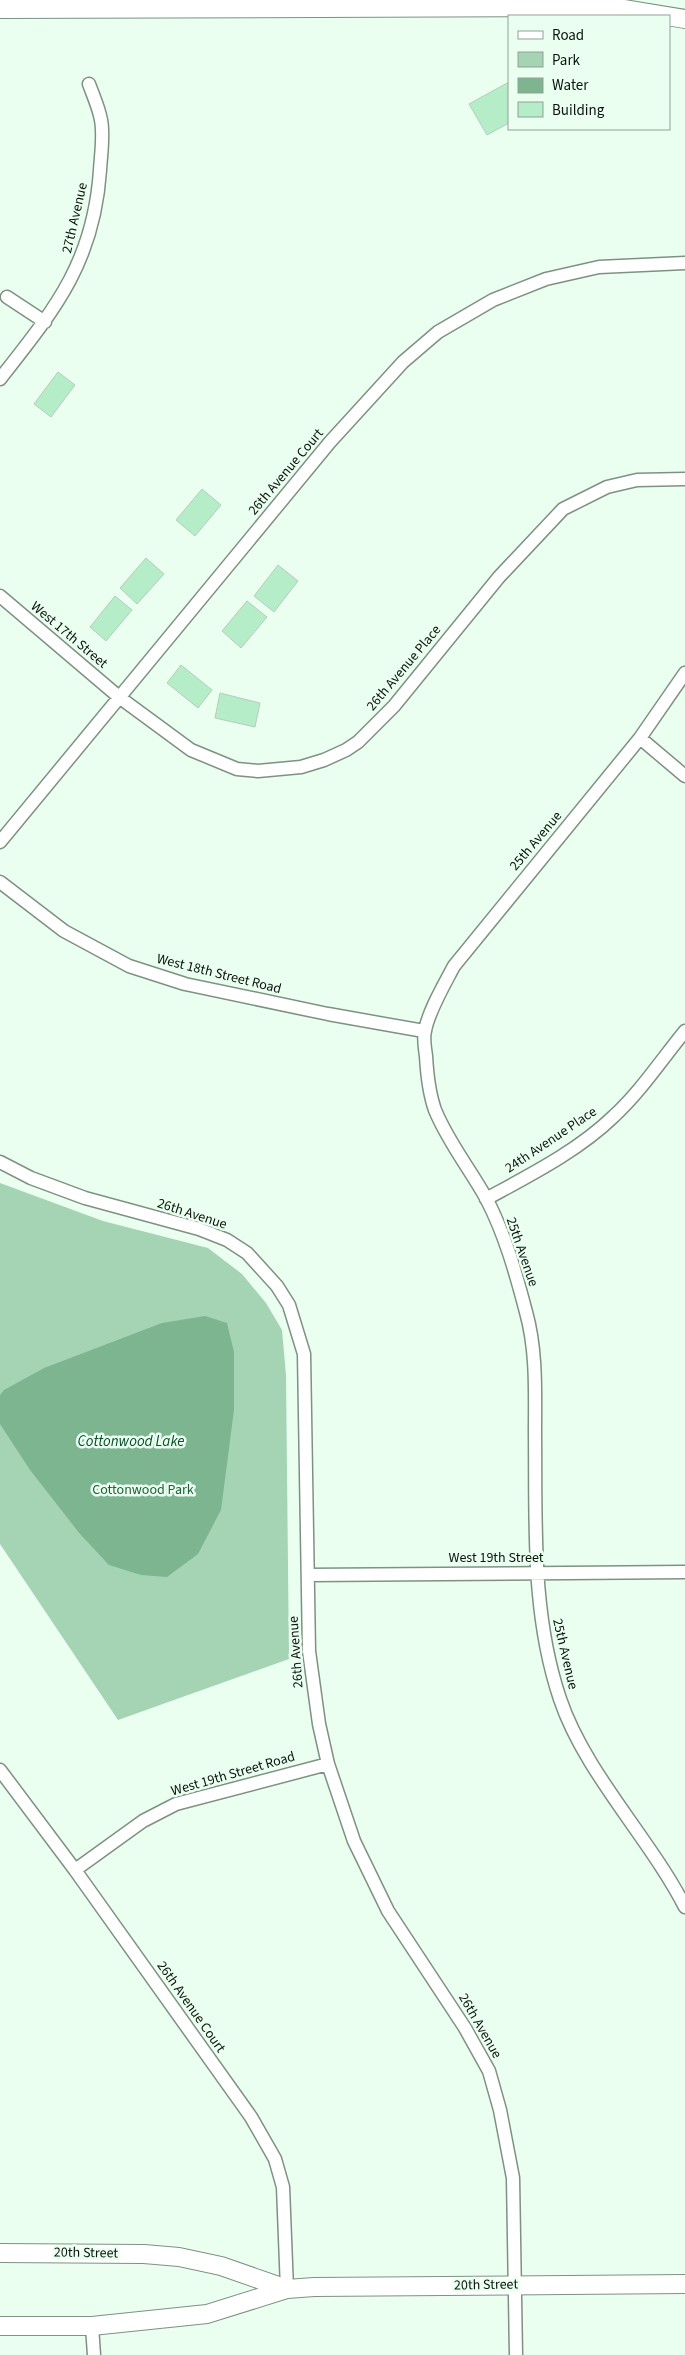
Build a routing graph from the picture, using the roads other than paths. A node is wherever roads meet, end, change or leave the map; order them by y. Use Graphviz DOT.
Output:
graph roads {
  1 [pos="121,4"];
  2 [pos="0,9"];
  3 [pos="660,15"];
  4 [pos="670,17"];
  5 [pos="685,19"];
  6 [pos="88,84"];
  7 [pos="685,263"];
  8 [pos="7,297"];
  9 [pos="45,322"];
  10 [pos="0,379"];
  11 [pos="685,479"];
  12 [pos="0,596"];
  13 [pos="685,673"];
  14 [pos="119,697"];
  15 [pos="640,738"];
  16 [pos="685,776"];
  17 [pos="0,842"];
  18 [pos="0,882"];
  19 [pos="424,1031"];
  20 [pos="685,1031"];
  21 [pos="0,1162"];
  22 [pos="486,1199"];
  23 [pos="685,1572"];
  24 [pos="536,1573"];
  25 [pos="308,1575"];
  26 [pos="328,1764"];
  27 [pos="0,1770"];
  28 [pos="74,1870"];
  29 [pos="685,1907"];
  30 [pos="0,2253"];
  31 [pos="685,2284"];
  32 [pos="514,2285"];
  33 [pos="287,2289"];
  34 [pos="0,2326"];
  35 [pos="92,2326"];
  36 [pos="94,2355"];
  37 [pos="516,2355"];
  1 -- 2 [label="main road"];
  1 -- 3 [label="main road"];
  4 -- 5 [label="main road"];
  6 -- 9 [label="street, 27th Avenue"];
  7 -- 14 [label="street, 26th Avenue Court"];
  8 -- 9 [label="street"];
  9 -- 10 [label="street, 27th Avenue"];
  11 -- 14 [label="street, 26th Avenue Place"];
  12 -- 14 [label="street, West 17th Street"];
  13 -- 15 [label="street, 25th Avenue"];
  14 -- 17 [label="street, 26th Avenue Court"];
  15 -- 16 [label="street"];
  15 -- 19 [label="street, 25th Avenue"];
  18 -- 19 [label="street, West 18th Street Road"];
  19 -- 22 [label="street, 25th Avenue"];
  20 -- 22 [label="street, 24th Avenue Place"];
  21 -- 25 [label="street, 26th Avenue"];
  22 -- 24 [label="street, 25th Avenue"];
  23 -- 24 [label="street, West 19th Street"];
  24 -- 25 [label="street, West 19th Street"];
  24 -- 29 [label="street, 25th Avenue"];
  25 -- 26 [label="street, 26th Avenue"];
  26 -- 28 [label="street, West 19th Street Road"];
  26 -- 32 [label="street, 26th Avenue"];
  27 -- 28 [label="street, 26th Avenue Court"];
  28 -- 33 [label="street, 26th Avenue Court"];
  30 -- 33 [label="main road, 20th Street"];
  31 -- 32 [label="main road, 20th Street"];
  32 -- 33 [label="main road, 20th Street"];
  32 -- 37 [label="street, 26th Avenue"];
  33 -- 35 [label="main road, 20th Street"];
  34 -- 35 [label="main road, 20th Street"];
  35 -- 36 [label="street"];
}
